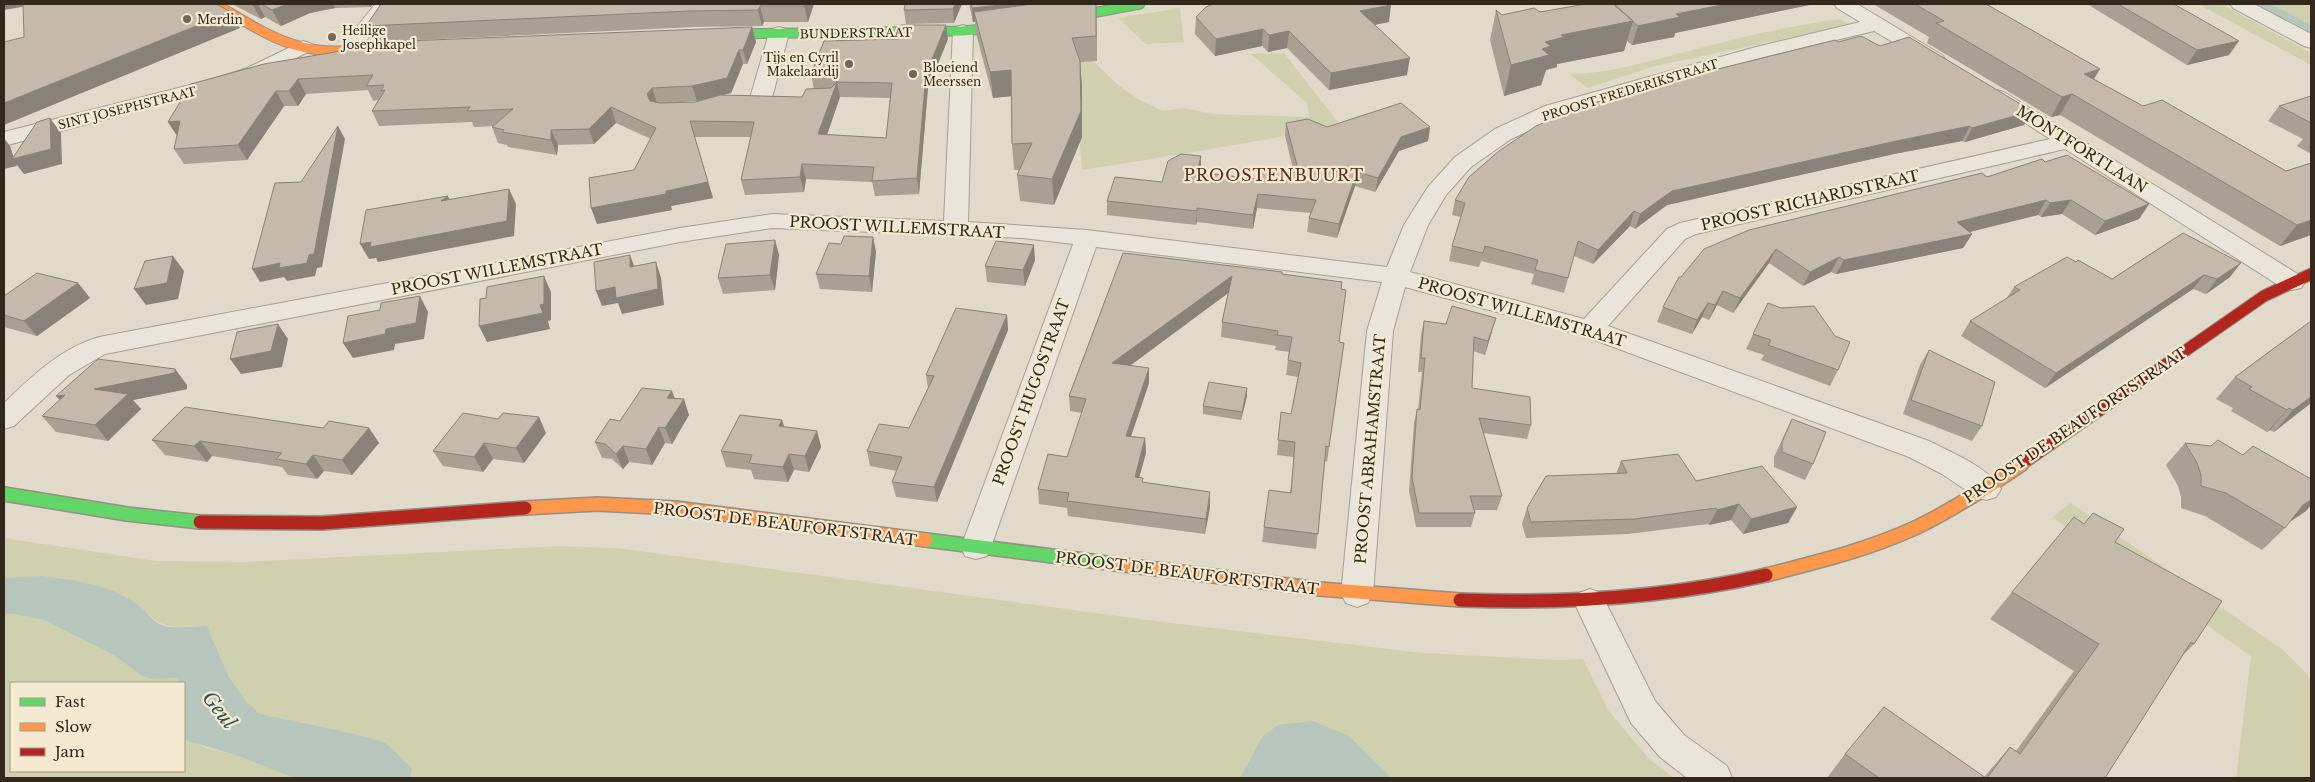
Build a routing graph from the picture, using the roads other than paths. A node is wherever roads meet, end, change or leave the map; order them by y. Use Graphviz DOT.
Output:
graph roads {
  1 [pos="215,4"];
  2 [pos="385,4"];
  3 [pos="1140,4"];
  4 [pos="1844,4"];
  5 [pos="2240,4"];
  6 [pos="1053,20"];
  7 [pos="1026,24"];
  8 [pos="1878,24"];
  9 [pos="963,31"];
  10 [pos="779,34"];
  11 [pos="704,35"];
  12 [pos="2311,42"];
  13 [pos="303,47"];
  14 [pos="388,50"];
  15 [pos="348,52"];
  16 [pos="1953,70"];
  17 [pos="1978,85"];
  18 [pos="761,98"];
  19 [pos="4,139"];
  20 [pos="2070,141"];
  21 [pos="956,229"];
  22 [pos="1087,238"];
  23 [pos="1396,276"];
  24 [pos="2302,278"];
  25 [pos="1590,329"];
  26 [pos="4,419"];
  27 [pos="1986,489"];
  28 [pos="4,494"];
  29 [pos="976,547"];
  30 [pos="1357,594"];
  31 [pos="1590,602"];
  32 [pos="1714,778"];
  1 -- 13 [label="street"];
  2 -- 15 [label="street"];
  3 -- 6 [label="street"];
  4 -- 8 [label="street"];
  5 -- 12 [label="street"];
  7 -- 9 [label="street, BUNDERSTRAAT"];
  8 -- 16 [label="street"];
  8 -- 23 [label="street, PROOST FREDERIKSTRAAT"];
  9 -- 10 [label="street, BUNDERSTRAAT"];
  9 -- 21 [label="street"];
  10 -- 11 [label="street, BUNDERSTRAAT"];
  10 -- 18 [label="street, BUNDERSTRAAT"];
  13 -- 15 [label="street"];
  13 -- 19 [label="street, SINT JOSEPHSTRAAT"];
  14 -- 15 [label="street"];
  17 -- 20 [label="street, MONTFORTLAAN"];
  20 -- 24 [label="street, MONTFORTLAAN"];
  20 -- 25 [label="street, PROOST RICHARDSTRAAT"];
  21 -- 22 [label="street, PROOST WILLEMSTRAAT"];
  21 -- 26 [label="street, PROOST WILLEMSTRAAT"];
  22 -- 23 [label="street, PROOST WILLEMSTRAAT"];
  22 -- 29 [label="street, PROOST HUGOSTRAAT"];
  23 -- 25 [label="street, PROOST WILLEMSTRAAT"];
  23 -- 30 [label="street, PROOST ABRAHAMSTRAAT"];
  24 -- 27 [label="street, PROOST DE BEAUFORTSTRAAT"];
  25 -- 27 [label="street, PROOST WILLEMSTRAAT"];
  27 -- 31 [label="street, PROOST DE BEAUFORTSTRAAT"];
  28 -- 29 [label="street, PROOST DE BEAUFORTSTRAAT"];
  29 -- 30 [label="street, PROOST DE BEAUFORTSTRAAT"];
  30 -- 31 [label="street, PROOST DE BEAUFORTSTRAAT"];
  31 -- 32 [label="street"];
}
